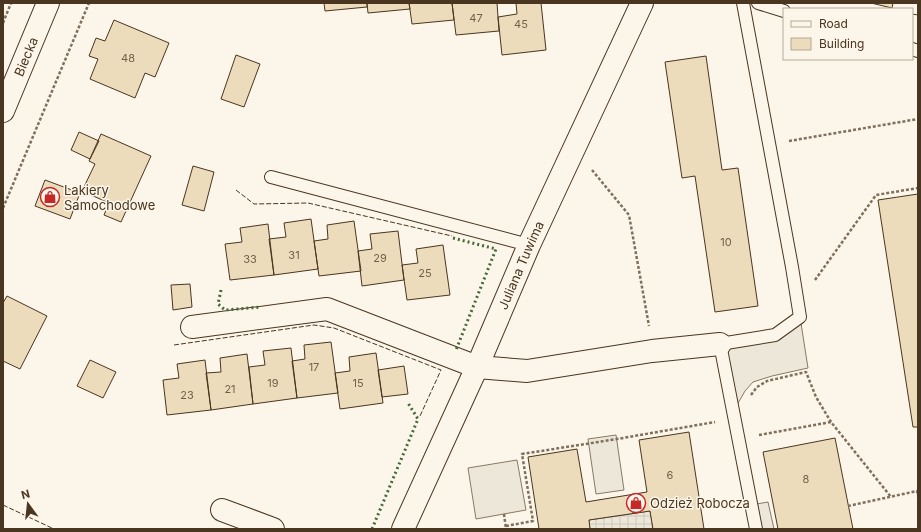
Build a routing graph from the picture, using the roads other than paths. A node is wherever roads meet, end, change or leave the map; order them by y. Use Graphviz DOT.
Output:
graph roads {
  1 [pos="48,3"];
  2 [pos="642,3"];
  3 [pos="743,3"];
  4 [pos="758,3"];
  5 [pos="783,11"];
  6 [pos="3,111"];
  7 [pos="271,177"];
  8 [pos="529,245"];
  9 [pos="192,328"];
  10 [pos="720,344"];
  11 [pos="478,368"];
  12 [pos="222,510"];
  13 [pos="273,529"];
  14 [pos="403,529"];
  15 [pos="756,529"];
  1 -- 6 [label="street, Biecka"];
  2 -- 8 [label="street, Juliana Tuwima"];
  3 -- 10 [label="lane"];
  4 -- 5 [label="lane"];
  7 -- 8 [label="lane"];
  8 -- 11 [label="street, Juliana Tuwima"];
  9 -- 11 [label="street"];
  10 -- 11 [label="street"];
  10 -- 15 [label="lane"];
  11 -- 14 [label="street, Juliana Tuwima"];
  12 -- 13 [label="street"];
}
